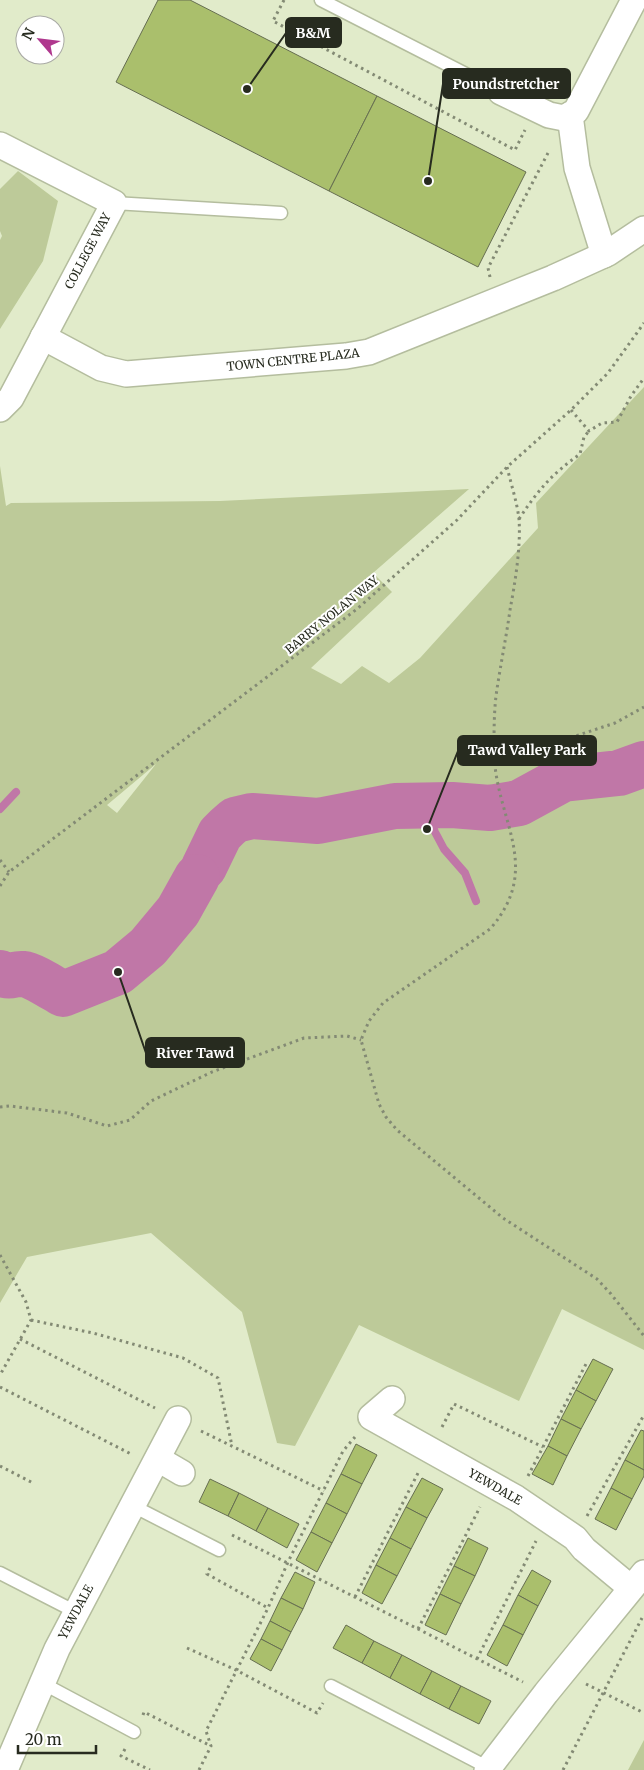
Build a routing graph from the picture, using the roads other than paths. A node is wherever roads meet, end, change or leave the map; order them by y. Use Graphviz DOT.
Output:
graph roads {
  1 [pos="321,0"];
  2 [pos="634,0"];
  3 [pos="501,92"];
  4 [pos="570,115"];
  5 [pos="0,146"];
  6 [pos="114,203"];
  7 [pos="281,213"];
  8 [pos="644,229"];
  9 [pos="604,254"];
  10 [pos="43,337"];
  11 [pos="0,408"];
  12 [pos="392,1398"];
  13 [pos="178,1419"];
  14 [pos="156,1463"];
  15 [pos="182,1473"];
  16 [pos="133,1506"];
  17 [pos="219,1550"];
  18 [pos="0,1573"];
  19 [pos="637,1580"];
  20 [pos="76,1612"];
  21 [pos="42,1683"];
  22 [pos="332,1686"];
  23 [pos="134,1732"];
  24 [pos="488,1769"];
  25 [pos="4,1770"];
  1 -- 3 [label="lane"];
  2 -- 4 [label="street"];
  3 -- 4 [label="street"];
  4 -- 9 [label="street"];
  5 -- 6 [label="street, COLLEGE WAY"];
  6 -- 7 [label="lane"];
  6 -- 10 [label="street, COLLEGE WAY"];
  8 -- 9 [label="street, TOWN CENTRE PLAZA"];
  9 -- 10 [label="street, TOWN CENTRE PLAZA"];
  10 -- 11 [label="street, COLLEGE WAY"];
  12 -- 19 [label="street, YEWDALE"];
  13 -- 14 [label="street, YEWDALE"];
  14 -- 15 [label="street"];
  14 -- 16 [label="street, YEWDALE"];
  16 -- 17 [label="lane"];
  16 -- 20 [label="street, YEWDALE"];
  18 -- 20 [label="lane"];
  19 -- 24 [label="street, YEWDALE"];
  20 -- 21 [label="street, YEWDALE"];
  21 -- 23 [label="lane"];
  21 -- 25 [label="street, YEWDALE"];
  22 -- 24 [label="lane"];
}
